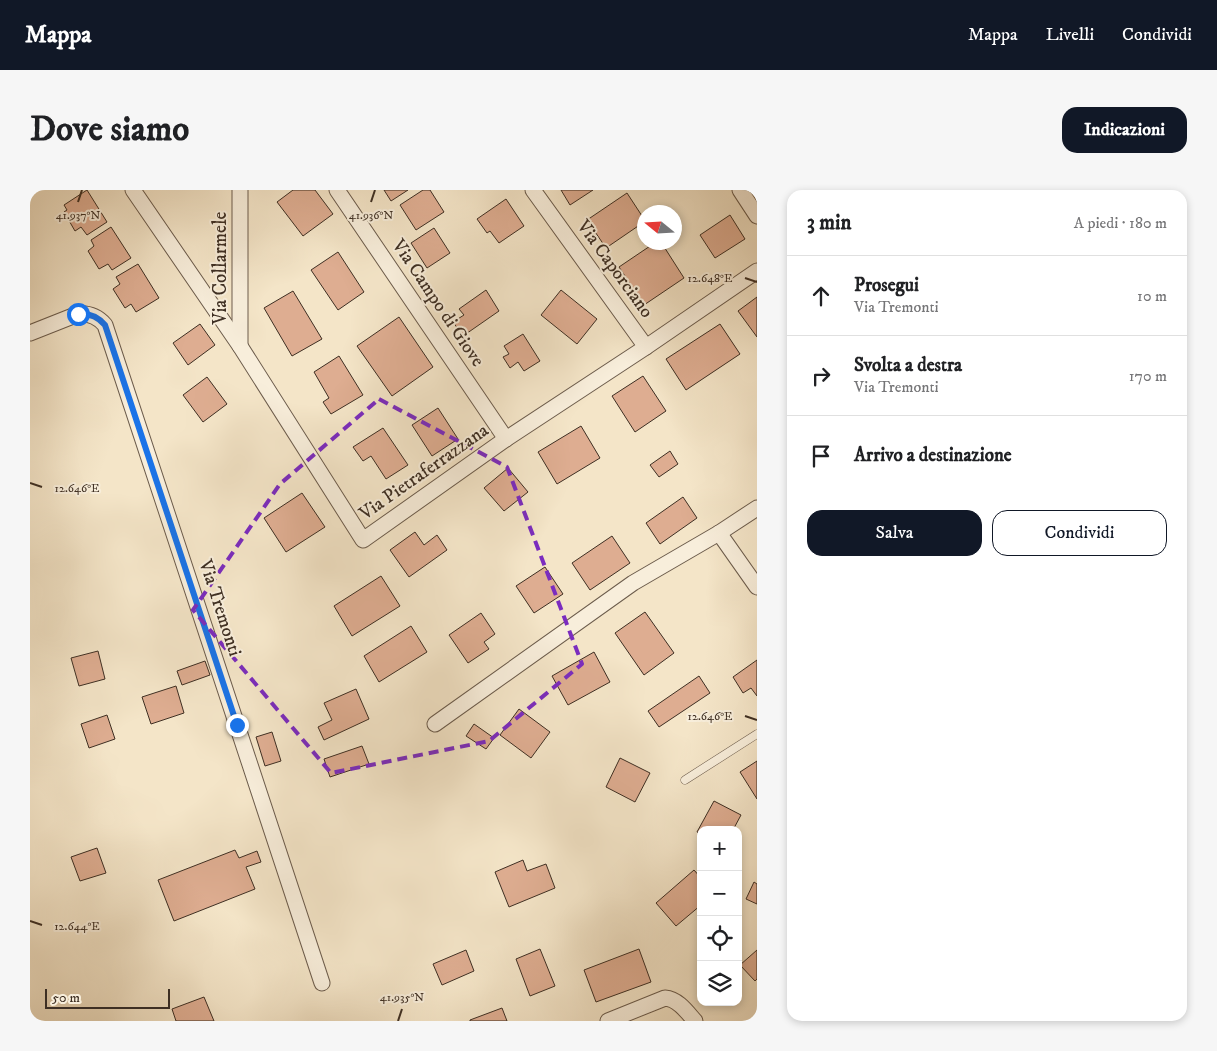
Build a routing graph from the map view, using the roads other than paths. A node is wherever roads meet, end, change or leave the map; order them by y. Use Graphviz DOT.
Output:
graph roads {
  1 [pos="133,190"];
  2 [pos="240,190"];
  3 [pos="337,190"];
  4 [pos="533,190"];
  5 [pos="740,190"];
  6 [pos="757,216"];
  7 [pos="757,271"];
  8 [pos="30,333"];
  9 [pos="240,346"];
  10 [pos="646,347"];
  11 [pos="506,439"];
  12 [pos="757,508"];
  13 [pos="719,533"];
  14 [pos="757,587"];
  15 [pos="435,724"];
  16 [pos="757,734"];
  17 [pos="685,780"];
  18 [pos="322,983"];
  19 [pos="608,1021"];
  20 [pos="695,1021"];
  1 -- 9 [label="street, Via Pietraferrazzana"];
  2 -- 9 [label="street, Via Collarmele"];
  3 -- 11 [label="street, Via Campo di Giove"];
  4 -- 10 [label="street, Via Caporciano"];
  5 -- 6 [label="street"];
  7 -- 10 [label="street, Via Pietraferrazzana"];
  8 -- 18 [label="street, Via Tremonti"];
  9 -- 11 [label="street, Via Pietraferrazzana"];
  10 -- 11 [label="street, Via Pietraferrazzana"];
  12 -- 13 [label="street"];
  13 -- 14 [label="street"];
  13 -- 15 [label="street"];
  16 -- 17 [label="lane"];
  19 -- 20 [label="street"];
}
